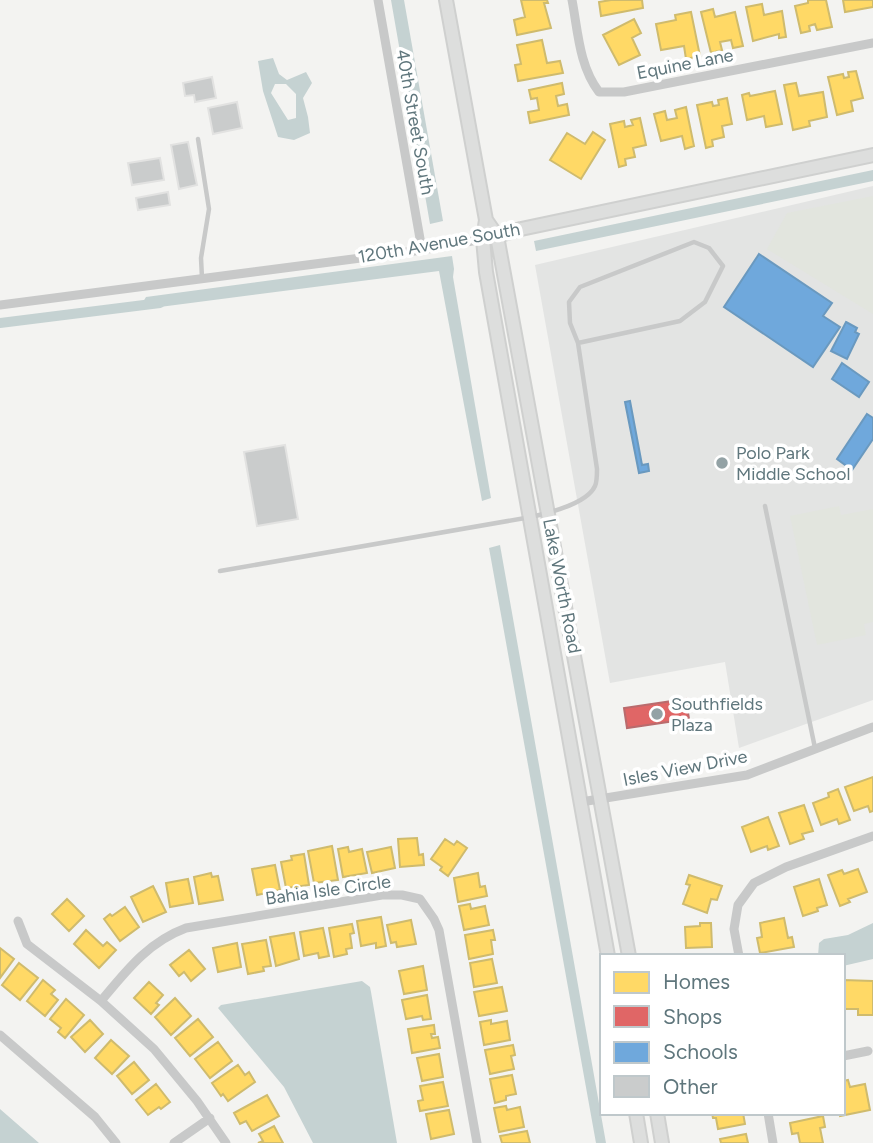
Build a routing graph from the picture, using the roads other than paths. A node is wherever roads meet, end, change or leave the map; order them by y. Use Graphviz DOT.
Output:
graph roads {
  1 [pos="378,0"];
  2 [pos="446,0"];
  3 [pos="572,0"];
  4 [pos="873,43"];
  5 [pos="198,139"];
  6 [pos="873,155"];
  7 [pos="486,220"];
  8 [pos="497,236"];
  9 [pos="483,239"];
  10 [pos="422,250"];
  11 [pos="202,279"];
  12 [pos="0,305"];
  13 [pos="578,343"];
  14 [pos="765,506"];
  15 [pos="548,513"];
  16 [pos="531,517"];
  17 [pos="220,570"];
  18 [pos="873,727"];
  19 [pos="815,748"];
  20 [pos="601,800"];
  21 [pos="581,802"];
  22 [pos="873,836"];
  23 [pos="18,921"];
  24 [pos="608,954"];
  25 [pos="629,954"];
  26 [pos="739,954"];
  27 [pos="101,1000"];
  28 [pos="0,1035"];
  29 [pos="868,1051"];
  30 [pos="845,1056"];
  31 [pos="636,1115"];
  32 [pos="657,1115"];
  33 [pos="768,1115"];
  34 [pos="210,1118"];
  35 [pos="116,1143"];
  36 [pos="174,1143"];
  37 [pos="226,1143"];
  38 [pos="477,1143"];
  39 [pos="641,1143"];
  40 [pos="662,1143"];
  41 [pos="773,1143"];
  1 -- 10 [label="street, 40th Street South"];
  2 -- 7 [label="street, Lake Worth Road"];
  3 -- 4 [label="street, Equine Lane"];
  5 -- 11 [label="lane"];
  6 -- 8 [label="street, 120th Avenue South"];
  7 -- 8 [label="street, Lake Worth Road"];
  7 -- 9 [label="street, Lake Worth Road"];
  8 -- 9 [label="street, 120th Avenue South"];
  8 -- 15 [label="street, Lake Worth Road"];
  9 -- 10 [label="street, 120th Avenue South"];
  9 -- 16 [label="street, Lake Worth Road"];
  10 -- 11 [label="street, 120th Avenue South"];
  11 -- 12 [label="street, 120th Avenue South"];
  13 -- 13 [label="lane"];
  13 -- 15 [label="lane"];
  14 -- 19 [label="lane"];
  15 -- 16 [label="lane"];
  15 -- 20 [label="street, Lake Worth Road"];
  16 -- 17 [label="lane"];
  16 -- 21 [label="street, Lake Worth Road"];
  18 -- 19 [label="street, Isles View Drive"];
  19 -- 20 [label="street, Isles View Drive"];
  20 -- 21 [label="street, Isles View Drive"];
  20 -- 25 [label="street, Lake Worth Road"];
  21 -- 24 [label="street, Lake Worth Road"];
  22 -- 26 [label="street"];
  23 -- 27 [label="street"];
  27 -- 34 [label="street"];
  27 -- 38 [label="street, Bahia Isle Circle"];
  28 -- 35 [label="street"];
  29 -- 30 [label="street"];
  31 -- 39 [label="street"];
  32 -- 40 [label="street"];
  33 -- 41 [label="street"];
  34 -- 36 [label="street"];
  34 -- 37 [label="street"];
}
